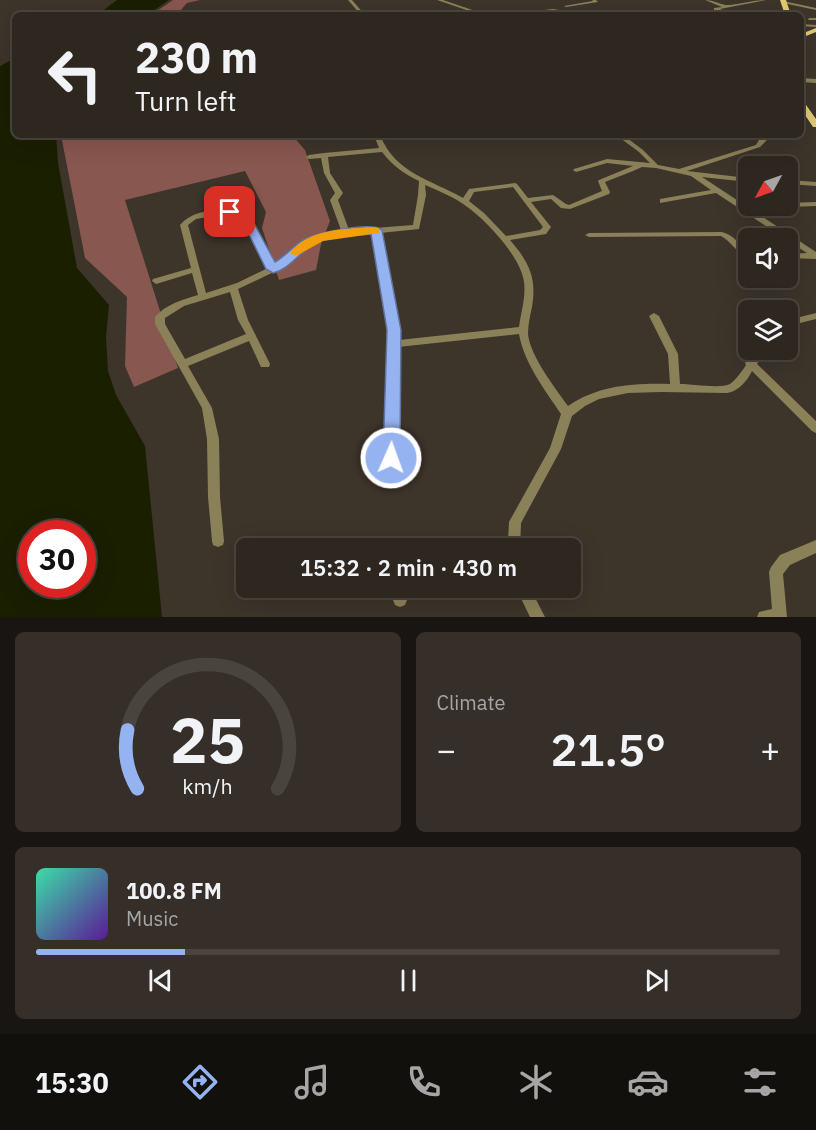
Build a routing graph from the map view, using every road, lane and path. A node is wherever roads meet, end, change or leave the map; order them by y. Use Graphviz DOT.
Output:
graph roads {
  1 [pos="350,0"];
  2 [pos="439,0"];
  3 [pos="563,0"];
  4 [pos="594,0"];
  5 [pos="707,0"];
  6 [pos="764,0"];
  7 [pos="752,1"];
  8 [pos="784,1"];
  9 [pos="584,2"];
  10 [pos="566,6"];
  11 [pos="724,6"];
  12 [pos="816,9"];
  13 [pos="360,12"];
  14 [pos="476,12"];
  15 [pos="530,12"];
  16 [pos="570,12"];
  17 [pos="722,12"];
  18 [pos="809,19"];
  19 [pos="816,19"];
  20 [pos="804,108"];
  21 [pos="816,125"];
  22 [pos="378,138"];
  23 [pos="623,138"];
  24 [pos="765,138"];
  25 [pos="382,150"];
  26 [pos="324,155"];
  27 [pos="309,157"];
  28 [pos="641,164"];
  29 [pos="656,166"];
  30 [pos="576,170"];
  31 [pos="682,170"];
  32 [pos="692,174"];
  33 [pos="738,179"];
  34 [pos="422,181"];
  35 [pos="798,183"];
  36 [pos="816,184"];
  37 [pos="716,191"];
  38 [pos="526,200"];
  39 [pos="663,201"];
  40 [pos="465,202"];
  41 [pos="816,204"];
  42 [pos="798,205"];
  43 [pos="376,230"];
  44 [pos="346,232"];
  45 [pos="589,235"];
  46 [pos="504,239"];
  47 [pos="738,246"];
  48 [pos="816,253"];
  49 [pos="798,255"];
  50 [pos="273,269"];
  51 [pos="195,270"];
  52 [pos="156,281"];
  53 [pos="232,288"];
  54 [pos="203,298"];
  55 [pos="654,316"];
  56 [pos="816,316"];
  57 [pos="798,320"];
  58 [pos="524,330"];
  59 [pos="251,336"];
  60 [pos="394,344"];
  61 [pos="752,360"];
  62 [pos="750,363"];
  63 [pos="183,364"];
  64 [pos="264,364"];
  65 [pos="675,388"];
  66 [pos="567,413"];
  67 [pos="816,428"];
  68 [pos="391,458"];
  69 [pos="513,538"];
  70 [pos="218,541"];
  71 [pos="816,546"];
  72 [pos="528,598"];
  73 [pos="780,616"];
  74 [pos="538,617"];
  75 [pos="764,617"];
  1 -- 13 [label="street"];
  2 -- 14 [label="street"];
  3 -- 10 [label="street"];
  4 -- 9 [label="street"];
  5 -- 11 [label="street"];
  6 -- 7 [label="street"];
  7 -- 11 [label="street"];
  8 -- 12 [label="street"];
  9 -- 10 [label="street"];
  10 -- 16 [label="street"];
  11 -- 17 [label="street"];
  15 -- 16 [label="street"];
  18 -- 19 [label="street"];
  20 -- 21 [label="main road"];
  22 -- 25 [label="street"];
  23 -- 29 [label="street"];
  24 -- 31 [label="street"];
  25 -- 26 [label="street"];
  25 -- 34 [label="street"];
  26 -- 27 [label="street"];
  26 -- 44 [label="street"];
  28 -- 29 [label="street"];
  28 -- 30 [label="street"];
  28 -- 38 [label="street"];
  29 -- 31 [label="street"];
  31 -- 32 [label="street"];
  32 -- 33 [label="street"];
  32 -- 37 [label="street"];
  34 -- 40 [label="street"];
  34 -- 43 [label="street"];
  35 -- 36 [label="street"];
  37 -- 39 [label="street"];
  37 -- 48 [label="street"];
  38 -- 40 [label="street"];
  38 -- 46 [label="street"];
  40 -- 46 [label="street"];
  41 -- 42 [label="street"];
  43 -- 44 [label="street"];
  43 -- 60 [label="street"];
  44 -- 50 [label="street"];
  45 -- 47 [label="street"];
  46 -- 58 [label="street"];
  48 -- 49 [label="street"];
  50 -- 51 [label="street"];
  50 -- 53 [label="street"];
  51 -- 52 [label="street"];
  51 -- 54 [label="street"];
  53 -- 54 [label="street"];
  53 -- 59 [label="street"];
  54 -- 63 [label="street"];
  55 -- 65 [label="street"];
  56 -- 57 [label="street"];
  58 -- 60 [label="street"];
  58 -- 66 [label="street"];
  59 -- 63 [label="street"];
  59 -- 64 [label="street"];
  60 -- 68 [label="street"];
  61 -- 62 [label="street"];
  62 -- 65 [label="street"];
  62 -- 67 [label="street"];
  63 -- 70 [label="street"];
  65 -- 66 [label="street"];
  66 -- 69 [label="street"];
  71 -- 73 [label="street"];
  72 -- 74 [label="street"];
  73 -- 75 [label="street"];
}
